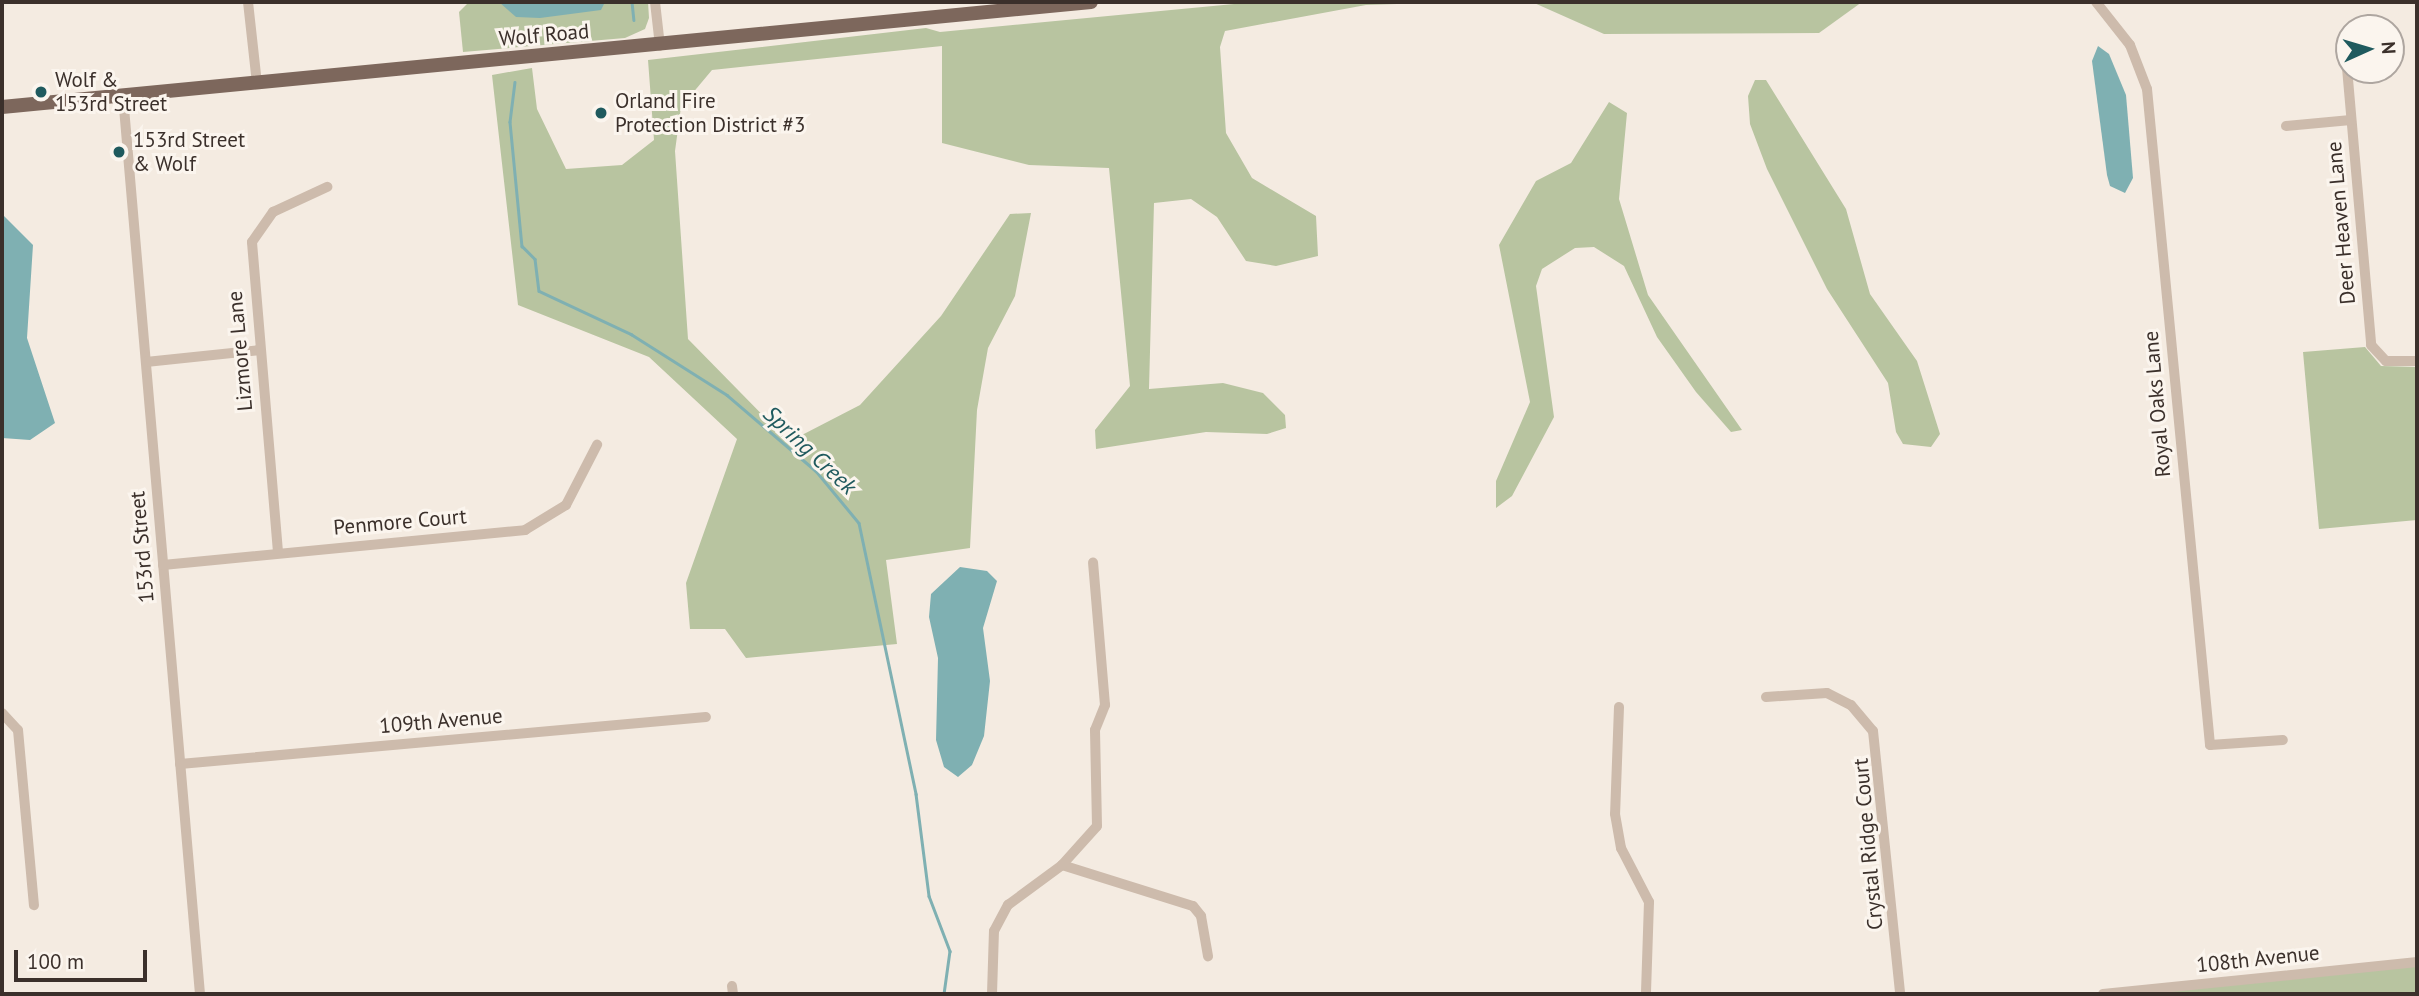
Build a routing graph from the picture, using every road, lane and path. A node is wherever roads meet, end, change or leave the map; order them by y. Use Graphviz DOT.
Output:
graph roads {
  1 [pos="248,2"];
  2 [pos="655,2"];
  3 [pos="1091,2"];
  4 [pos="2096,2"];
  5 [pos="660,46"];
  6 [pos="257,83"];
  7 [pos="2348,84"];
  8 [pos="123,96"];
  9 [pos="2,107"];
  10 [pos="2351,120"];
  11 [pos="2286,126"];
  12 [pos="327,187"];
  13 [pos="260,350"];
  14 [pos="2417,361"];
  15 [pos="146,362"];
  16 [pos="597,445"];
  17 [pos="278,552"];
  18 [pos="1093,563"];
  19 [pos="163,565"];
  20 [pos="1766,697"];
  21 [pos="1619,707"];
  22 [pos="2,713"];
  23 [pos="706,717"];
  24 [pos="2283,740"];
  25 [pos="180,764"];
  26 [pos="1062,866"];
  27 [pos="34,905"];
  28 [pos="1208,956"];
  29 [pos="2417,962"];
  30 [pos="200,994"];
  31 [pos="992,994"];
  32 [pos="1646,994"];
  33 [pos="1900,994"];
  34 [pos="2103,994"];
  1 -- 6 [label="street"];
  2 -- 5 [label="street"];
  3 -- 5 [label="main road, Wolf Road"];
  4 -- 24 [label="street, Royal Oaks Lane"];
  5 -- 6 [label="main road, Wolf Road"];
  6 -- 8 [label="main road, Wolf Road"];
  7 -- 10 [label="street, Deer Heaven Lane"];
  8 -- 9 [label="main road, Wolf Road"];
  8 -- 15 [label="street, 153rd Street"];
  10 -- 11 [label="street"];
  10 -- 14 [label="street, Deer Heaven Lane"];
  12 -- 13 [label="street, Lizmore Lane"];
  13 -- 15 [label="street"];
  13 -- 17 [label="street, Lizmore Lane"];
  15 -- 19 [label="street, 153rd Street"];
  16 -- 17 [label="street, Penmore Court"];
  17 -- 19 [label="street, Penmore Court"];
  18 -- 26 [label="street"];
  19 -- 25 [label="street, 153rd Street"];
  20 -- 33 [label="street, Crystal Ridge Court"];
  21 -- 32 [label="street"];
  22 -- 27 [label="street"];
  23 -- 25 [label="street, 109th Avenue"];
  25 -- 30 [label="street, 153rd Street"];
  26 -- 28 [label="street"];
  26 -- 31 [label="street"];
  29 -- 34 [label="street, 108th Avenue"];
}
